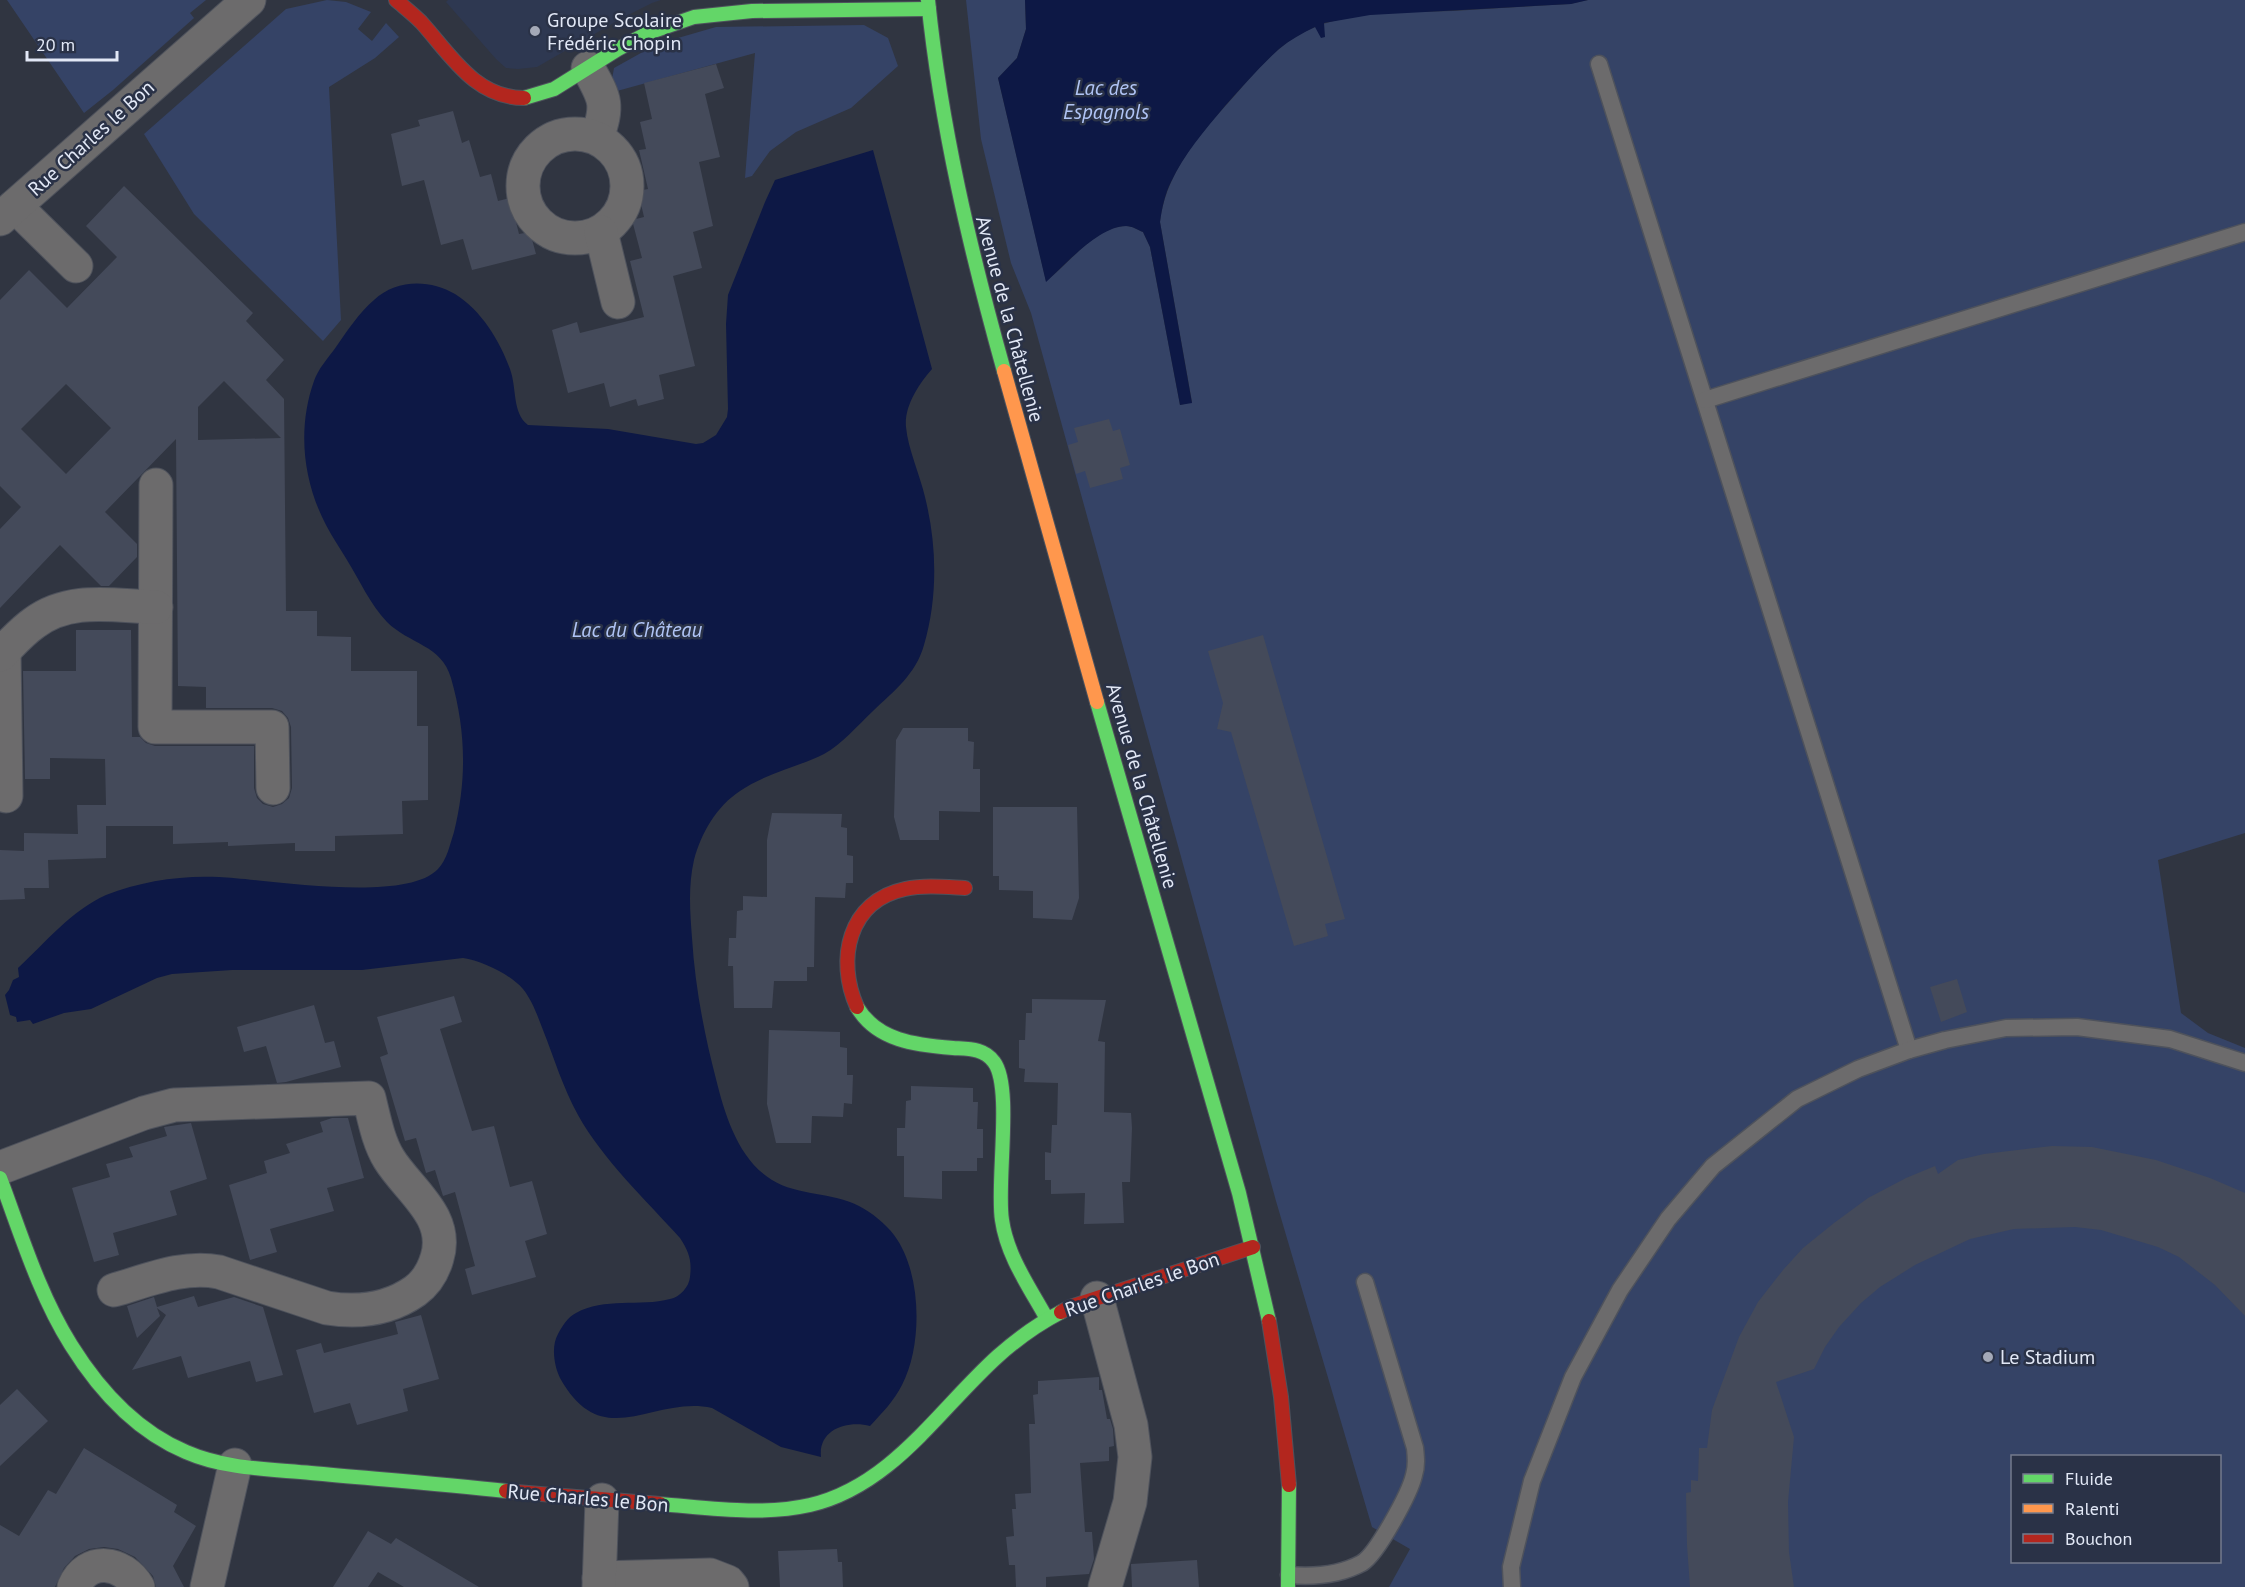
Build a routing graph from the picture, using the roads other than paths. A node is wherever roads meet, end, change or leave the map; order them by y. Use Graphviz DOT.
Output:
graph roads {
  1 [pos="249,0"];
  2 [pos="396,0"];
  3 [pos="929,4"];
  4 [pos="1599,64"];
  5 [pos="588,68"];
  6 [pos="597,138"];
  7 [pos="8,213"];
  8 [pos="601,232"];
  9 [pos="2245,232"];
  10 [pos="76,266"];
  11 [pos="618,302"];
  12 [pos="1705,400"];
  13 [pos="156,485"];
  14 [pos="156,607"];
  15 [pos="2,653"];
  16 [pos="273,788"];
  17 [pos="6,796"];
  18 [pos="965,888"];
  19 [pos="1909,1050"];
  20 [pos="2245,1063"];
  21 [pos="0,1168"];
  22 [pos="0,1178"];
  23 [pos="1253,1247"];
  24 [pos="1365,1282"];
  25 [pos="114,1290"];
  26 [pos="1097,1298"];
  27 [pos="1047,1319"];
  28 [pos="235,1465"];
  29 [pos="602,1500"];
  30 [pos="1289,1581"];
  31 [pos="599,1582"];
  32 [pos="74,1587"];
  33 [pos="138,1587"];
  34 [pos="207,1587"];
  35 [pos="732,1587"];
  36 [pos="1105,1587"];
  37 [pos="1512,1587"];
  1 -- 7 [label="street, Rue Charles le Bon"];
  2 -- 5 [label="street"];
  3 -- 5 [label="street"];
  3 -- 23 [label="street, Avenue de la Châtellenie"];
  4 -- 12 [label="lane"];
  5 -- 6 [label="street"];
  6 -- 8 [label="street"];
  6 -- 8 [label="street"];
  7 -- 10 [label="street, Rue Charles le Bon"];
  8 -- 11 [label="street"];
  9 -- 12 [label="lane"];
  12 -- 19 [label="lane"];
  13 -- 14 [label="street"];
  14 -- 15 [label="street"];
  14 -- 16 [label="street"];
  15 -- 17 [label="street"];
  18 -- 27 [label="street"];
  19 -- 20 [label="lane"];
  19 -- 37 [label="lane"];
  21 -- 25 [label="street"];
  22 -- 28 [label="street, Rue Charles le Bon"];
  23 -- 26 [label="street, Rue Charles le Bon"];
  23 -- 30 [label="street, Avenue de la Châtellenie"];
  24 -- 30 [label="lane"];
  26 -- 27 [label="street, Rue Charles le Bon"];
  26 -- 36 [label="street"];
  27 -- 29 [label="street, Rue Charles le Bon"];
  28 -- 29 [label="street, Rue Charles le Bon"];
  28 -- 34 [label="street"];
  29 -- 31 [label="street"];
  31 -- 35 [label="street"];
  32 -- 33 [label="street"];
}
